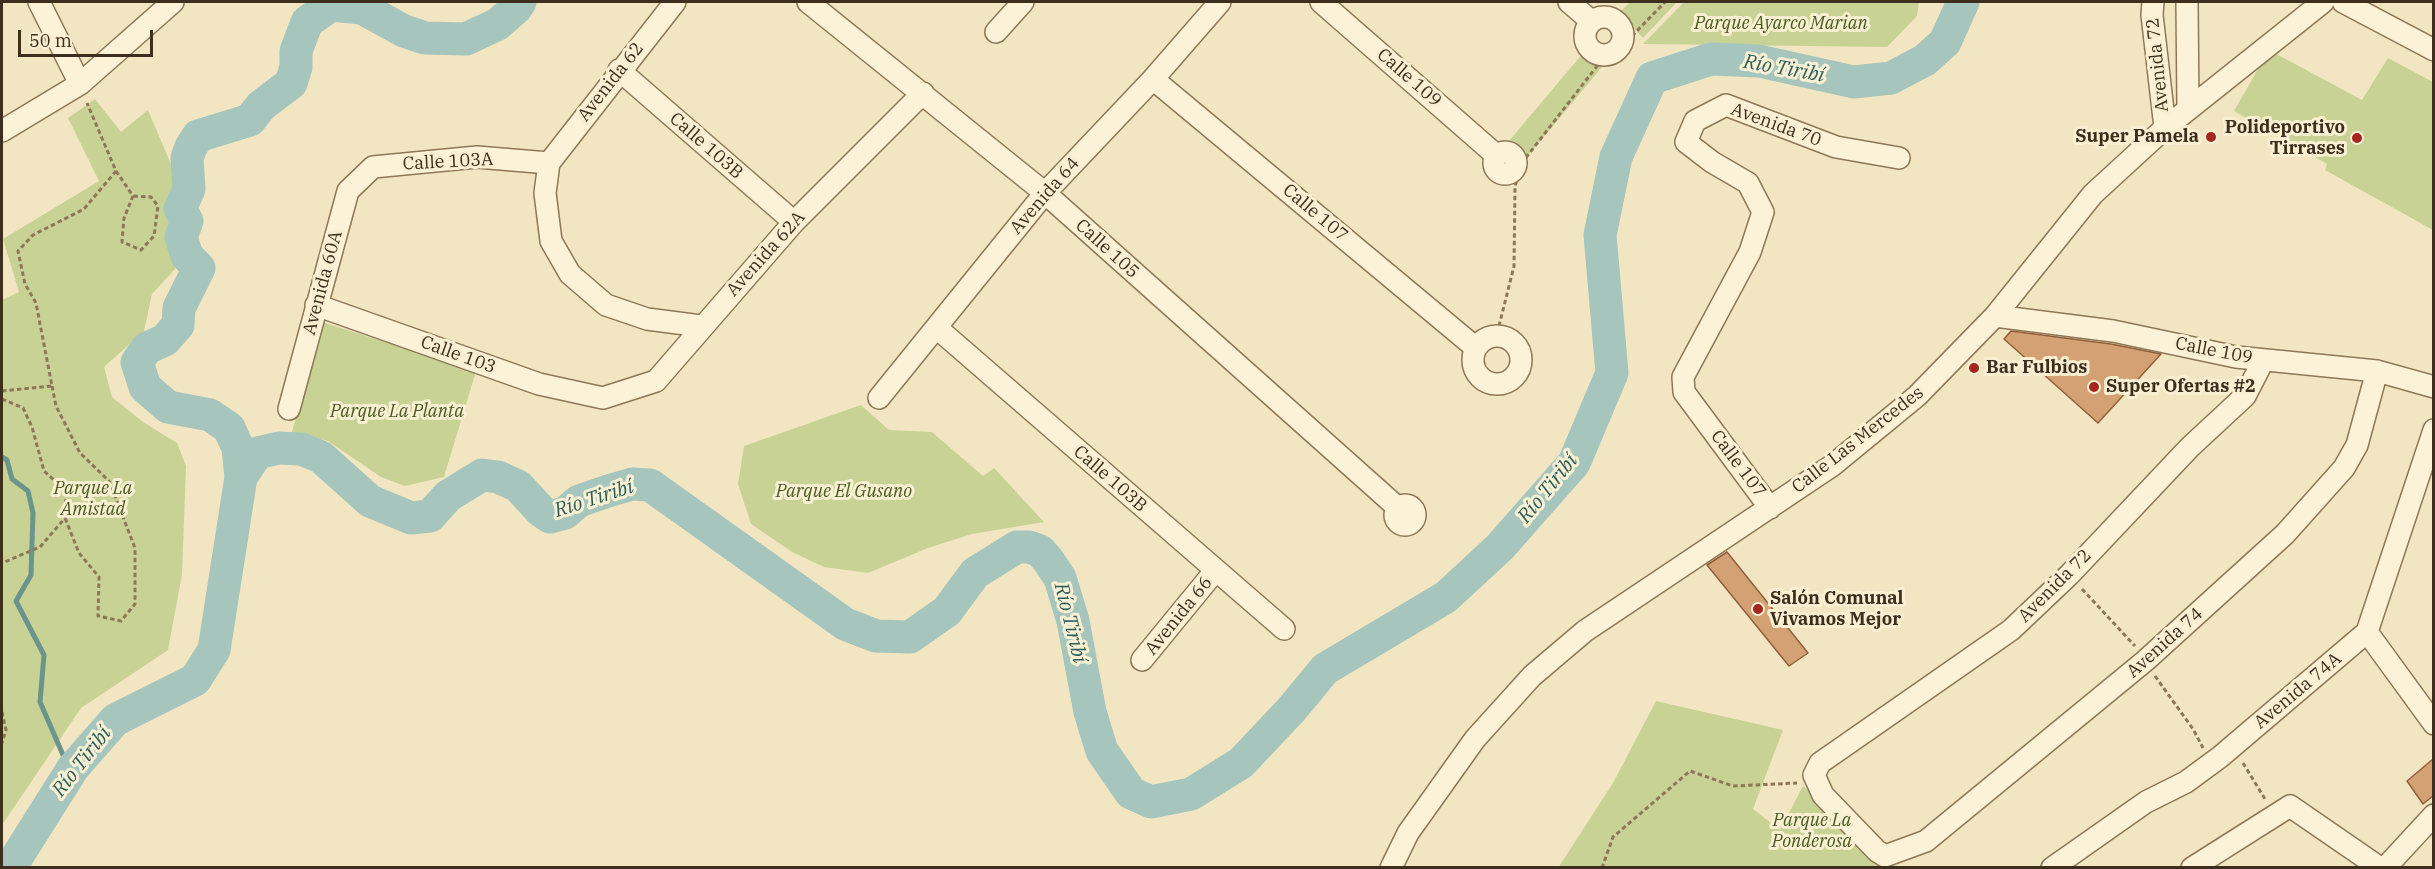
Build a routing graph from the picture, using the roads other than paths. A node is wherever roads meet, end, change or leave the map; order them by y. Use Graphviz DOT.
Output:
graph roads {
  1 [pos="39,2"];
  2 [pos="173,2"];
  3 [pos="675,2"];
  4 [pos="808,2"];
  5 [pos="1023,2"];
  6 [pos="1220,2"];
  7 [pos="1321,2"];
  8 [pos="1569,2"];
  9 [pos="2152,2"];
  10 [pos="2187,2"];
  11 [pos="2323,2"];
  12 [pos="2343,2"];
  13 [pos="1591,21"];
  14 [pos="996,32"];
  15 [pos="2433,50"];
  16 [pos="619,70"];
  17 [pos="1153,79"];
  18 [pos="80,84"];
  19 [pos="923,93"];
  20 [pos="2188,109"];
  21 [pos="2165,128"];
  22 [pos="2,132"];
  23 [pos="1496,155"];
  24 [pos="1899,158"];
  25 [pos="549,163"];
  26 [pos="373,167"];
  27 [pos="1044,193"];
  28 [pos="794,222"];
  29 [pos="316,304"];
  30 [pos="1995,316"];
  31 [pos="701,326"];
  32 [pos="937,328"];
  33 [pos="1476,348"];
  34 [pos="2263,361"];
  35 [pos="2377,370"];
  36 [pos="2433,387"];
  37 [pos="1684,392"];
  38 [pos="603,398"];
  39 [pos="879,398"];
  40 [pos="289,409"];
  41 [pos="2433,430"];
  42 [pos="1397,507"];
  43 [pos="1770,508"];
  44 [pos="1215,571"];
  45 [pos="1284,629"];
  46 [pos="2367,633"];
  47 [pos="1142,660"];
  48 [pos="2433,724"];
  49 [pos="2433,815"];
  50 [pos="1885,856"];
  51 [pos="1391,867"];
  52 [pos="2052,867"];
  53 [pos="2192,867"];
  54 [pos="2380,867"];
  55 [pos="2385,867"];
  1 -- 18 [label="street"];
  2 -- 18 [label="street"];
  3 -- 16 [label="street, Avenida 62"];
  4 -- 19 [label="street, Calle 105"];
  5 -- 14 [label="street"];
  6 -- 17 [label="street, Avenida 64"];
  7 -- 23 [label="street, Calle 109"];
  8 -- 13 [label="street"];
  9 -- 21 [label="street, Avenida 72"];
  10 -- 20 [label="street"];
  11 -- 20 [label="street, Calle Las Mercedes"];
  12 -- 15 [label="street"];
  16 -- 25 [label="street, Avenida 62"];
  16 -- 28 [label="street, Calle 103B"];
  17 -- 27 [label="street, Avenida 64"];
  17 -- 33 [label="street, Calle 107"];
  18 -- 22 [label="street"];
  19 -- 27 [label="street, Calle 105"];
  19 -- 28 [label="street, Avenida 62A"];
  20 -- 21 [label="street, Calle Las Mercedes"];
  21 -- 30 [label="street, Calle Las Mercedes"];
  24 -- 37 [label="street, Avenida 70"];
  25 -- 26 [label="street, Calle 103A"];
  25 -- 31 [label="street"];
  26 -- 29 [label="street, Avenida 60A"];
  27 -- 32 [label="street, Avenida 64"];
  27 -- 42 [label="street, Calle 105"];
  28 -- 31 [label="street, Avenida 62A"];
  29 -- 38 [label="street, Calle 103"];
  29 -- 40 [label="street, Avenida 60A"];
  30 -- 34 [label="street, Calle 109"];
  30 -- 43 [label="street, Calle Las Mercedes"];
  31 -- 38 [label="street, Avenida 62A"];
  32 -- 39 [label="street, Avenida 64"];
  32 -- 44 [label="street, Calle 103B"];
  34 -- 35 [label="street, Calle 109"];
  34 -- 50 [label="street, Avenida 72"];
  35 -- 36 [label="street, Calle 109"];
  35 -- 50 [label="street, Avenida 74"];
  37 -- 43 [label="street, Calle 107"];
  41 -- 46 [label="street"];
  43 -- 51 [label="street, Calle Las Mercedes"];
  44 -- 45 [label="street, Calle 103B"];
  44 -- 47 [label="street, Avenida 66"];
  46 -- 48 [label="street"];
  46 -- 52 [label="street, Avenida 74A"];
  49 -- 55 [label="street"];
  53 -- 54 [label="street"];
}
